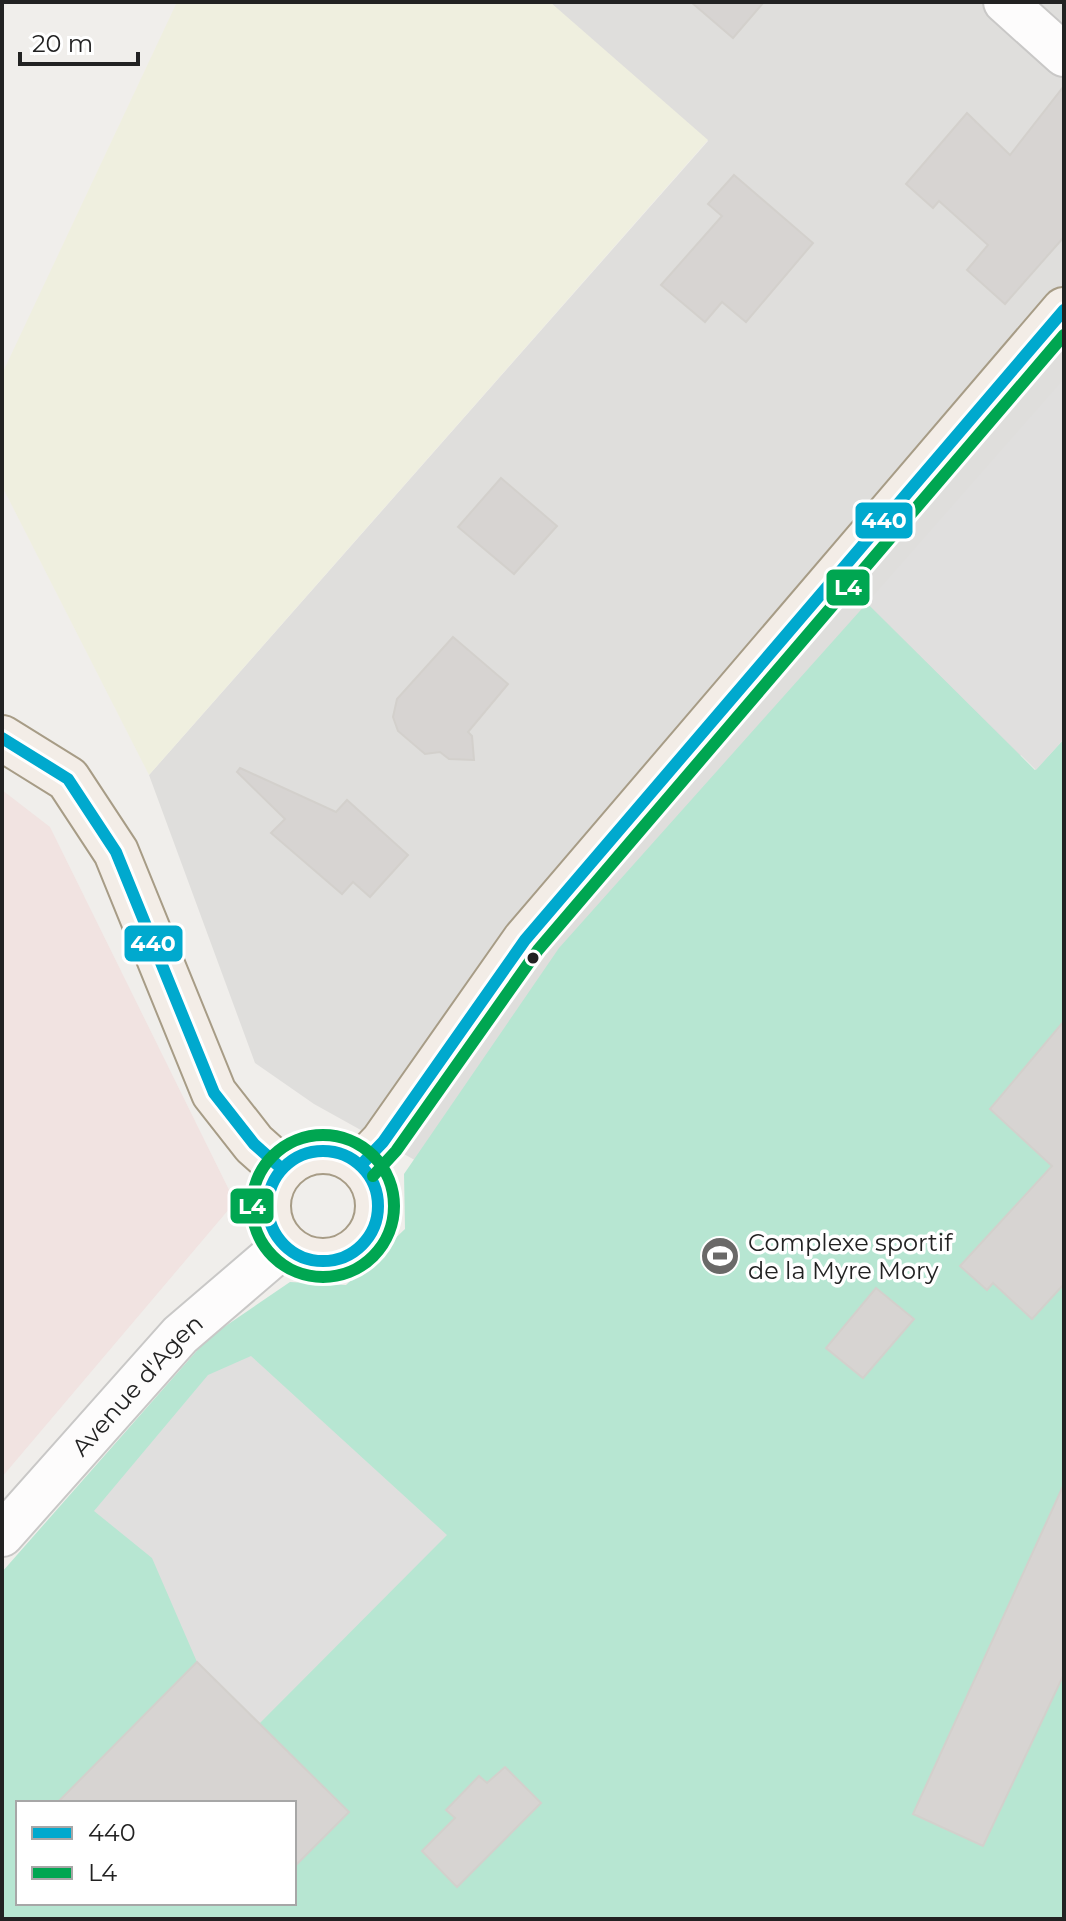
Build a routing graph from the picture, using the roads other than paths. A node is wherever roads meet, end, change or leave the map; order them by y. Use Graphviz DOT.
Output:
graph roads {
  1 [pos="1005,2"];
  2 [pos="1064,55"];
  3 [pos="1064,310"];
  4 [pos="2,738"];
  5 [pos="361,1165"];
  6 [pos="282,1169"];
  7 [pos="285,1245"];
  8 [pos="2,1535"];
  1 -- 2 [label="street"];
  3 -- 5 [label="main road"];
  4 -- 6 [label="main road"];
  5 -- 6 [label="main road"];
  5 -- 7 [label="main road"];
  6 -- 7 [label="main road"];
  7 -- 8 [label="street, Avenue d'Agen"];
}
